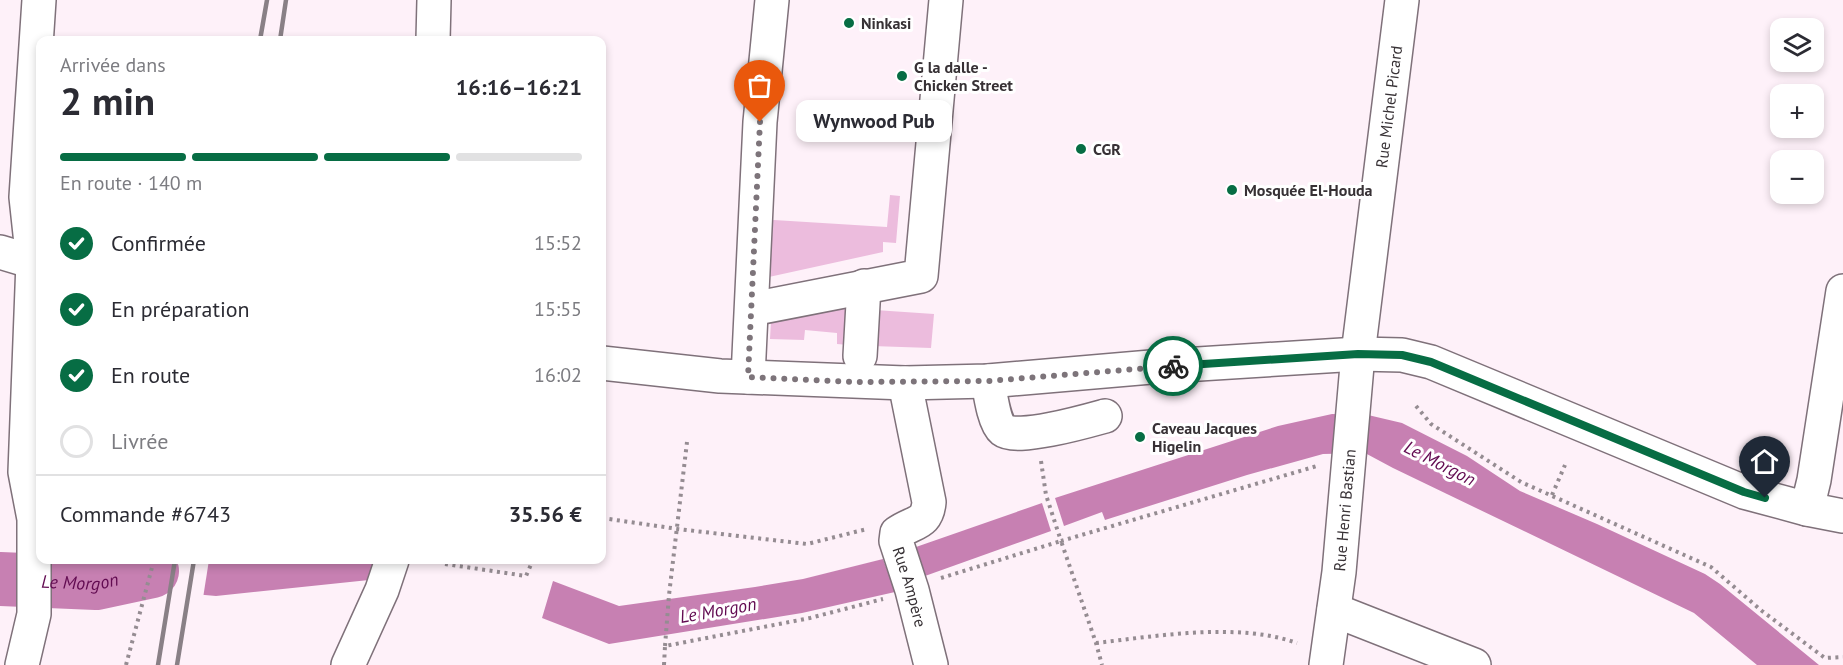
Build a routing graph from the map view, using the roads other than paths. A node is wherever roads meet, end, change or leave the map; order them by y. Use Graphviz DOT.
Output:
graph roads {
  1 [pos="39,0"];
  2 [pos="435,0"];
  3 [pos="772,0"];
  4 [pos="946,0"];
  5 [pos="1402,0"];
  6 [pos="37,36"];
  7 [pos="433,36"];
  8 [pos="36,45"];
  9 [pos="0,252"];
  10 [pos="36,257"];
  11 [pos="36,263"];
  12 [pos="36,280"];
  13 [pos="864,286"];
  14 [pos="1843,291"];
  15 [pos="752,309"];
  16 [pos="1358,354"];
  17 [pos="860,356"];
  18 [pos="606,363"];
  19 [pos="748,377"];
  20 [pos="988,381"];
  21 [pos="906,383"];
  22 [pos="1105,416"];
  23 [pos="1807,509"];
  24 [pos="1843,516"];
  25 [pos="1843,531"];
  26 [pos="391,564"];
  27 [pos="1334,610"];
  28 [pos="1327,659"];
  29 [pos="19,664"];
  30 [pos="348,665"];
  31 [pos="931,665"];
  32 [pos="1474,665"];
  1 -- 6 [label="street"];
  2 -- 7 [label="street"];
  3 -- 15 [label="street"];
  4 -- 13 [label="street"];
  5 -- 16 [label="street, Rue Michel Picard"];
  8 -- 10 [label="street"];
  9 -- 11 [label="street"];
  12 -- 29 [label="street"];
  13 -- 15 [label="street"];
  13 -- 17 [label="street"];
  14 -- 23 [label="street"];
  15 -- 19 [label="street"];
  16 -- 20 [label="street"];
  16 -- 23 [label="street"];
  16 -- 27 [label="street, Rue Henri Bastian"];
  18 -- 19 [label="street"];
  19 -- 21 [label="street"];
  20 -- 21 [label="street"];
  20 -- 22 [label="street"];
  21 -- 31 [label="street, Rue Ampère"];
  23 -- 24 [label="street"];
  23 -- 25 [label="street"];
  26 -- 30 [label="street"];
  27 -- 28 [label="street, Rue Henri Bastian"];
  27 -- 32 [label="street"];
}
